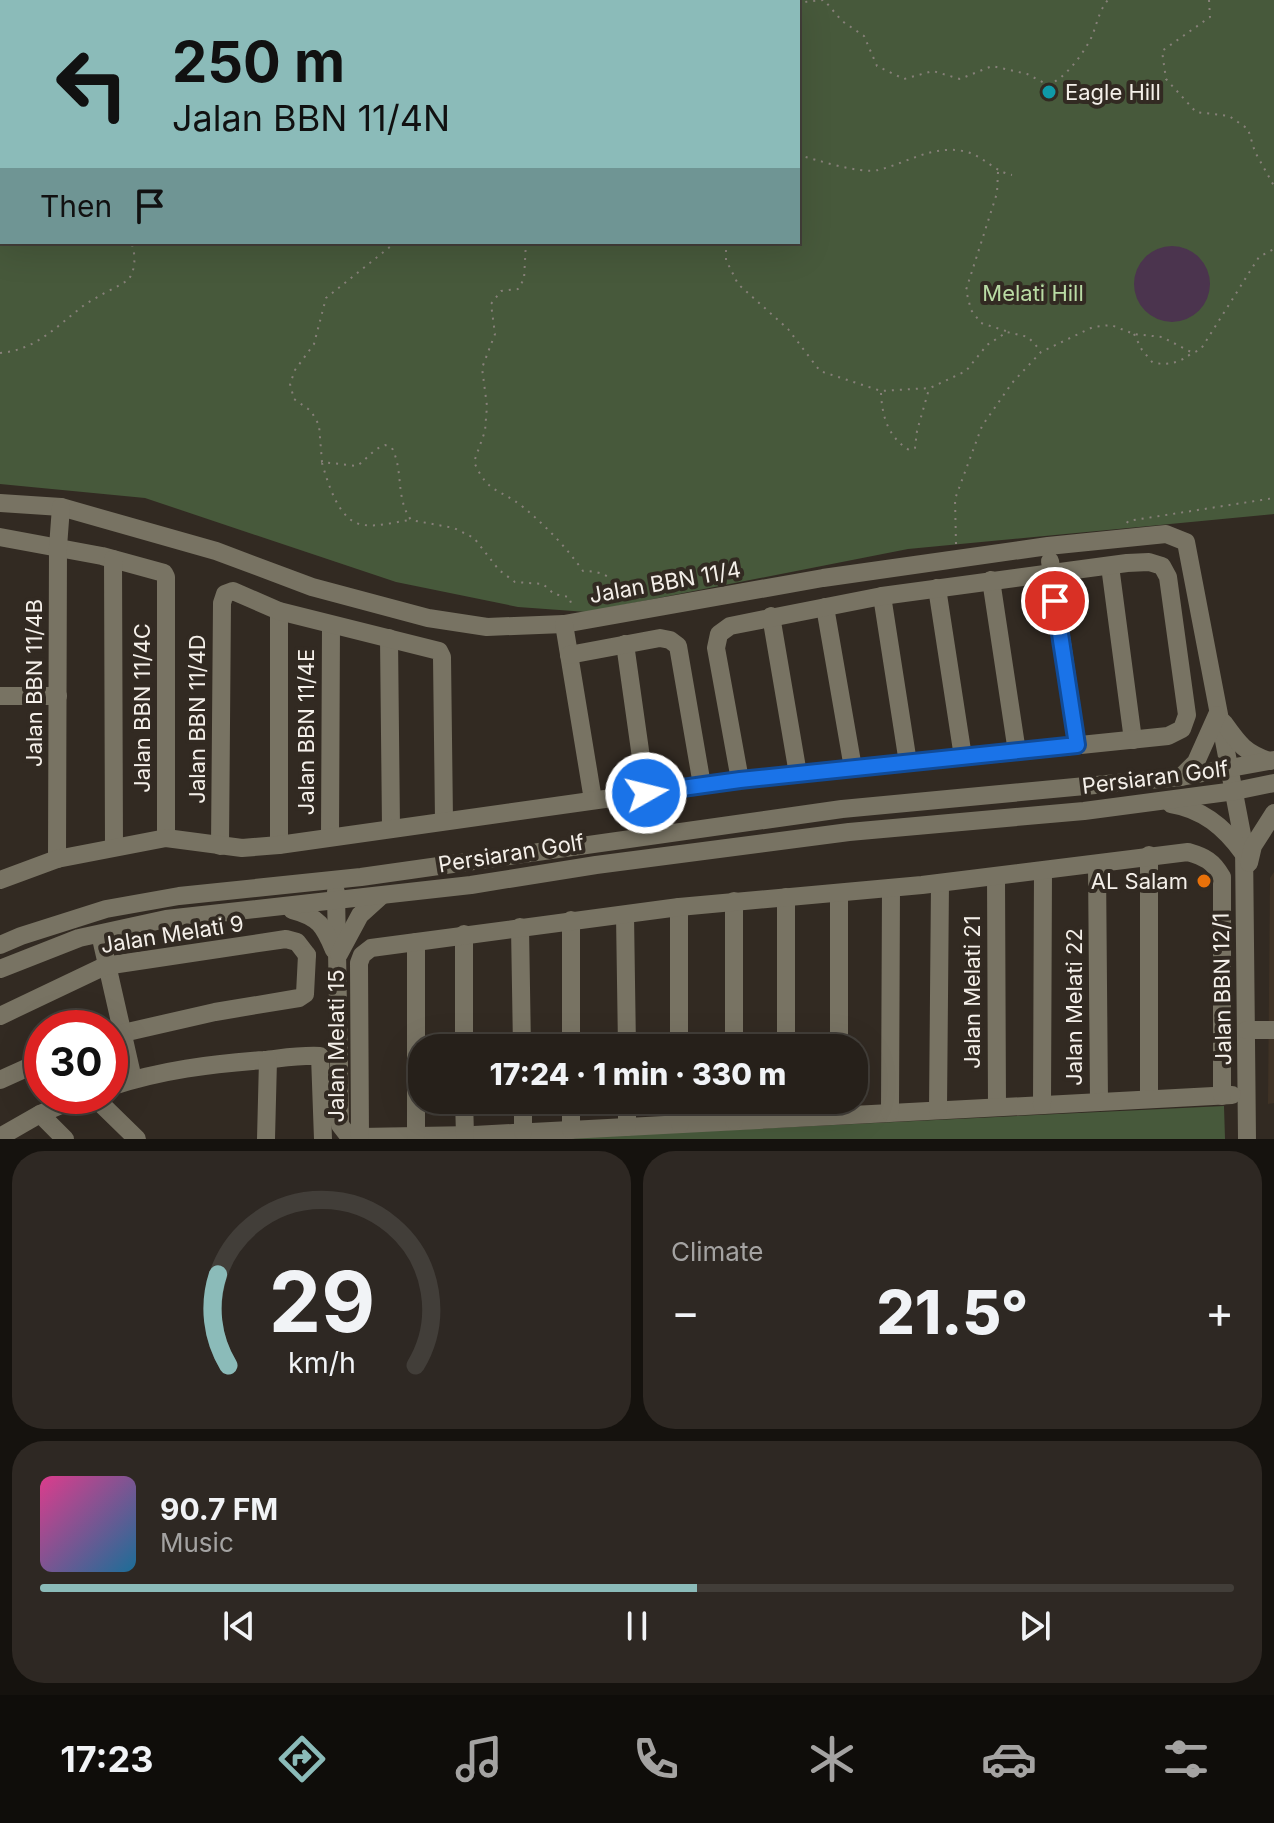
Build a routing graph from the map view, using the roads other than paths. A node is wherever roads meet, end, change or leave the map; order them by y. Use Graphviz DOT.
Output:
graph roads {
  1 [pos="0,503"];
  2 [pos="61,507"];
  3 [pos="0,537"];
  4 [pos="1048,546"];
  5 [pos="58,547"];
  6 [pos="113,559"];
  7 [pos="1110,566"];
  8 [pos="1051,572"];
  9 [pos="991,580"];
  10 [pos="937,588"];
  11 [pos="882,596"];
  12 [pos="825,607"];
  13 [pos="279,611"];
  14 [pos="771,616"];
  15 [pos="570,623"];
  16 [pos="331,626"];
  17 [pos="389,638"];
  18 [pos="625,644"];
  19 [pos="569,655"];
  20 [pos="0,696"];
  21 [pos="58,696"];
  22 [pos="1217,709"];
  23 [pos="1133,740"];
  24 [pos="1077,745"];
  25 [pos="1017,752"];
  26 [pos="963,757"];
  27 [pos="1272,760"];
  28 [pos="908,763"];
  29 [pos="853,768"];
  30 [pos="1231,769"];
  31 [pos="798,774"];
  32 [pos="1181,777"];
  33 [pos="740,780"];
  34 [pos="1274,783"];
  35 [pos="702,785"];
  36 [pos="1235,791"];
  37 [pos="646,793"];
  38 [pos="593,800"];
  39 [pos="1155,802"];
  40 [pos="1274,813"];
  41 [pos="444,820"];
  42 [pos="391,828"];
  43 [pos="330,837"];
  44 [pos="166,838"];
  45 [pos="279,845"];
  46 [pos="220,846"];
  47 [pos="114,847"];
  48 [pos="1149,855"];
  49 [pos="1244,856"];
  50 [pos="57,859"];
  51 [pos="1097,865"];
  52 [pos="1043,871"];
  53 [pos="996,877"];
  54 [pos="0,880"];
  55 [pos="336,880"];
  56 [pos="1245,880"];
  57 [pos="940,883"];
  58 [pos="891,888"];
  59 [pos="839,893"];
  60 [pos="381,896"];
  61 [pos="786,897"];
  62 [pos="336,901"];
  63 [pos="734,901"];
  64 [pos="679,907"];
  65 [pos="282,908"];
  66 [pos="625,915"];
  67 [pos="571,920"];
  68 [pos="520,927"];
  69 [pos="0,933"];
  70 [pos="100,934"];
  71 [pos="464,934"];
  72 [pos="21,936"];
  73 [pos="416,942"];
  74 [pos="0,945"];
  75 [pos="307,955"];
  76 [pos="337,962"];
  77 [pos="105,966"];
  78 [pos="0,969"];
  79 [pos="112,1010"];
  80 [pos="0,1016"];
  81 [pos="1265,1027"];
  82 [pos="128,1031"];
  83 [pos="464,1034"];
  84 [pos="522,1034"];
  85 [pos="571,1034"];
  86 [pos="627,1034"];
  87 [pos="679,1034"];
  88 [pos="734,1034"];
  89 [pos="786,1034"];
  90 [pos="839,1034"];
  91 [pos="339,1041"];
  92 [pos="359,1041"];
  93 [pos="268,1060"];
  94 [pos="128,1066"];
  95 [pos="24,1069"];
  96 [pos="133,1079"];
  97 [pos="0,1080"];
  98 [pos="128,1081"];
  99 [pos="1247,1095"];
  100 [pos="1222,1096"];
  101 [pos="1149,1099"];
  102 [pos="1099,1102"];
  103 [pos="1042,1105"];
  104 [pos="997,1107"];
  105 [pos="868,1110"];
  106 [pos="938,1110"];
  107 [pos="890,1112"];
  108 [pos="40,1114"];
  109 [pos="111,1114"];
  110 [pos="464,1114"];
  111 [pos="523,1114"];
  112 [pos="571,1114"];
  113 [pos="627,1114"];
  114 [pos="680,1114"];
  115 [pos="734,1114"];
  116 [pos="764,1114"];
  117 [pos="734,1121"];
  118 [pos="680,1124"];
  119 [pos="627,1127"];
  120 [pos="571,1130"];
  121 [pos="523,1132"];
  122 [pos="465,1135"];
  123 [pos="416,1136"];
  124 [pos="0,1137"];
  125 [pos="360,1137"];
  126 [pos="65,1139"];
  127 [pos="137,1139"];
  128 [pos="266,1139"];
  129 [pos="323,1139"];
  130 [pos="1247,1139"];
  1 -- 2 [label="street, Jalan BBN 11/4"];
  2 -- 5 [label="street, Jalan BBN 11/4B"];
  2 -- 15 [label="street, Jalan BBN 11/4"];
  3 -- 5 [label="street"];
  4 -- 8 [label="street"];
  4 -- 15 [label="street, Jalan BBN 11/4"];
  4 -- 22 [label="street, Jalan BBN 11/4"];
  5 -- 6 [label="street"];
  5 -- 21 [label="street, Jalan BBN 11/4B"];
  6 -- 44 [label="street, Jalan BBN 11/4C"];
  6 -- 47 [label="street"];
  7 -- 8 [label="street"];
  7 -- 23 [label="street"];
  7 -- 23 [label="street"];
  8 -- 9 [label="street"];
  8 -- 24 [label="street"];
  9 -- 10 [label="street"];
  9 -- 25 [label="street"];
  10 -- 11 [label="street"];
  10 -- 26 [label="street"];
  11 -- 12 [label="street"];
  11 -- 28 [label="street"];
  12 -- 14 [label="street"];
  12 -- 29 [label="street"];
  13 -- 16 [label="street"];
  13 -- 45 [label="street"];
  13 -- 46 [label="street, Jalan BBN 11/4D"];
  14 -- 31 [label="street"];
  14 -- 33 [label="street"];
  15 -- 19 [label="street"];
  16 -- 17 [label="street"];
  16 -- 43 [label="street, Jalan BBN 11/4E"];
  17 -- 41 [label="street"];
  17 -- 42 [label="street"];
  18 -- 19 [label="street"];
  18 -- 35 [label="street"];
  18 -- 37 [label="street"];
  19 -- 38 [label="street"];
  20 -- 21 [label="street"];
  21 -- 50 [label="street, Jalan BBN 11/4B"];
  22 -- 27 [label="street"];
  22 -- 30 [label="street, Jalan BBN 12/1"];
  22 -- 32 [label="street"];
  23 -- 24 [label="street"];
  24 -- 25 [label="street"];
  25 -- 26 [label="street"];
  26 -- 28 [label="street"];
  27 -- 30 [label="street, Persiaran Golf"];
  28 -- 29 [label="street"];
  29 -- 31 [label="street"];
  30 -- 32 [label="street, Persiaran Golf"];
  30 -- 36 [label="street, Jalan BBN 12/1"];
  31 -- 33 [label="street"];
  32 -- 55 [label="street, Persiaran Golf"];
  33 -- 35 [label="street"];
  34 -- 36 [label="street, Persiaran Golf"];
  35 -- 37 [label="street"];
  36 -- 39 [label="street, Persiaran Golf"];
  36 -- 49 [label="street, Jalan BBN 12/1"];
  37 -- 38 [label="street"];
  38 -- 41 [label="street"];
  39 -- 49 [label="street"];
  39 -- 60 [label="street, Persiaran Golf"];
  40 -- 56 [label="street"];
  41 -- 42 [label="street"];
  42 -- 43 [label="street"];
  43 -- 45 [label="street"];
  44 -- 46 [label="street"];
  44 -- 47 [label="street"];
  45 -- 46 [label="street"];
  47 -- 50 [label="street"];
  48 -- 51 [label="street"];
  48 -- 100 [label="street"];
  48 -- 101 [label="street"];
  49 -- 56 [label="street, Jalan BBN 12/1"];
  50 -- 54 [label="street"];
  51 -- 52 [label="street"];
  51 -- 102 [label="street, Jalan Melati 22"];
  52 -- 53 [label="street"];
  52 -- 103 [label="street"];
  53 -- 57 [label="street"];
  53 -- 104 [label="street, Jalan Melati 21"];
  55 -- 62 [label="street"];
  55 -- 72 [label="street, Persiaran Golf"];
  56 -- 81 [label="street, Jalan BBN 12/1"];
  57 -- 58 [label="street"];
  57 -- 106 [label="street"];
  58 -- 59 [label="street"];
  58 -- 107 [label="street"];
  59 -- 61 [label="street"];
  59 -- 90 [label="street"];
  60 -- 62 [label="street, Persiaran Golf"];
  60 -- 76 [label="street"];
  61 -- 63 [label="street"];
  61 -- 89 [label="street"];
  62 -- 65 [label="street, Persiaran Golf"];
  62 -- 76 [label="street"];
  63 -- 64 [label="street"];
  63 -- 88 [label="street"];
  64 -- 66 [label="street"];
  64 -- 87 [label="street"];
  65 -- 70 [label="street, Persiaran Golf"];
  65 -- 76 [label="street"];
  66 -- 67 [label="street"];
  66 -- 86 [label="street"];
  67 -- 68 [label="street"];
  67 -- 85 [label="street"];
  68 -- 71 [label="street"];
  68 -- 84 [label="street"];
  69 -- 72 [label="street"];
  70 -- 77 [label="street"];
  70 -- 78 [label="street, Persiaran Golf"];
  71 -- 73 [label="street"];
  71 -- 83 [label="street"];
  72 -- 74 [label="street, Persiaran Golf"];
  73 -- 92 [label="street, Jalan Melati 15"];
  73 -- 123 [label="street"];
  75 -- 76 [label="street, Jalan Melati 9"];
  75 -- 77 [label="street, Jalan Melati 9"];
  75 -- 82 [label="street"];
  76 -- 91 [label="street"];
  77 -- 79 [label="street"];
  77 -- 80 [label="street, Jalan Melati 9"];
  81 -- 99 [label="street, Jalan BBN 12/1"];
  91 -- 92 [label="street"];
  91 -- 125 [label="street"];
  92 -- 125 [label="street, Jalan Melati 15"];
  93 -- 96 [label="street"];
  93 -- 128 [label="street"];
  93 -- 129 [label="street"];
  94 -- 96 [label="street"];
  95 -- 97 [label="street"];
  96 -- 98 [label="street"];
  99 -- 100 [label="street"];
  99 -- 130 [label="street, Jalan BBN 12/1"];
  100 -- 101 [label="street"];
  101 -- 102 [label="street"];
  102 -- 103 [label="street"];
  103 -- 104 [label="street"];
  104 -- 106 [label="street"];
  105 -- 107 [label="street"];
  106 -- 107 [label="street"];
  108 -- 124 [label="street"];
  108 -- 126 [label="street"];
  109 -- 127 [label="street"];
  110 -- 122 [label="street"];
  111 -- 121 [label="street"];
  112 -- 120 [label="street"];
  113 -- 119 [label="street"];
  114 -- 118 [label="street"];
  115 -- 117 [label="street"];
  116 -- 117 [label="street"];
  117 -- 118 [label="street"];
  118 -- 119 [label="street"];
  119 -- 120 [label="street"];
  120 -- 121 [label="street"];
  121 -- 122 [label="street"];
  122 -- 123 [label="street"];
  123 -- 125 [label="street"];
}
